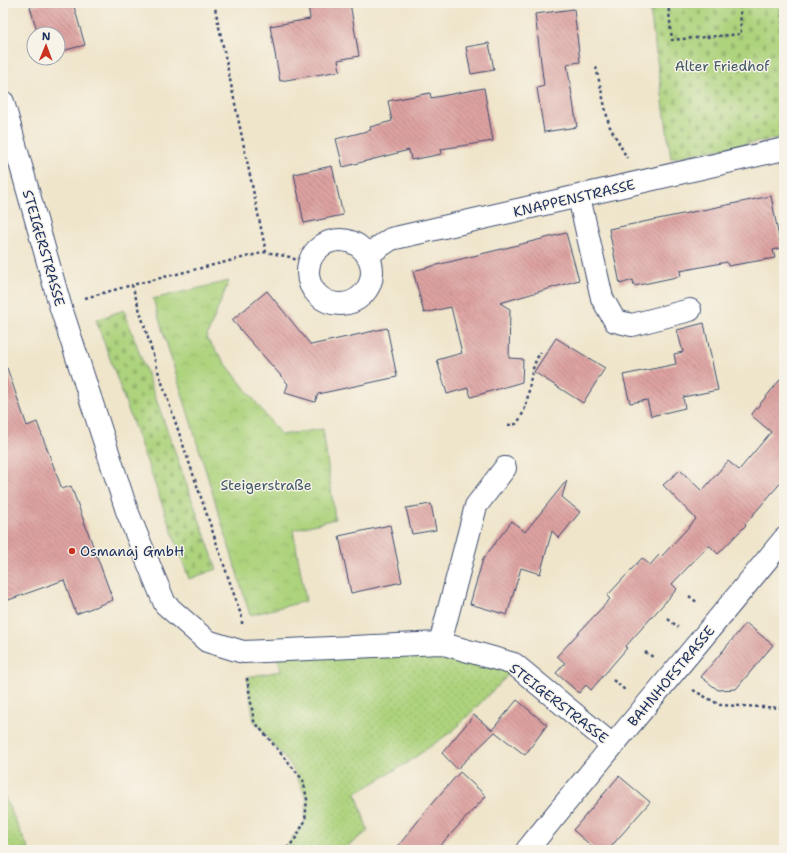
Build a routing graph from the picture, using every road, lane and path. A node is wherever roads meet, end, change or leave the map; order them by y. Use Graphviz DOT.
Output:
graph roads {
  1 [pos="214,3"];
  2 [pos="668,3"];
  3 [pos="740,3"];
  4 [pos="782,3"];
  5 [pos="784,60"];
  6 [pos="596,67"];
  7 [pos="3,102"];
  8 [pos="784,149"];
  9 [pos="641,183"];
  10 [pos="579,197"];
  11 [pos="266,252"];
  12 [pos="367,255"];
  13 [pos="309,266"];
  14 [pos="132,285"];
  15 [pos="60,306"];
  16 [pos="690,310"];
  17 [pos="541,352"];
  18 [pos="508,425"];
  19 [pos="505,468"];
  20 [pos="784,539"];
  21 [pos="440,643"];
  22 [pos="243,652"];
  23 [pos="671,677"];
  24 [pos="784,708"];
  25 [pos="612,745"];
  26 [pos="285,850"];
  27 [pos="527,850"];
  1 -- 11 [label="path"];
  2 -- 3 [label="path"];
  4 -- 5 [label="path"];
  6 -- 9 [label="path"];
  7 -- 15 [label="street, STEIGERSTRASSE"];
  8 -- 9 [label="street, KNAPPENSTRASSE"];
  9 -- 10 [label="street, KNAPPENSTRASSE"];
  10 -- 12 [label="street, KNAPPENSTRASSE"];
  10 -- 16 [label="street"];
  11 -- 13 [label="path"];
  11 -- 14 [label="path"];
  12 -- 13 [label="street"];
  12 -- 13 [label="street"];
  14 -- 15 [label="path"];
  14 -- 22 [label="path"];
  15 -- 22 [label="street, STEIGERSTRASSE"];
  17 -- 18 [label="path"];
  19 -- 21 [label="street"];
  20 -- 23 [label="street, BAHNHOFSTRASSE"];
  21 -- 22 [label="street, STEIGERSTRASSE"];
  21 -- 25 [label="street, STEIGERSTRASSE"];
  22 -- 26 [label="path"];
  23 -- 24 [label="path"];
  23 -- 25 [label="street, BAHNHOFSTRASSE"];
  25 -- 27 [label="street, BAHNHOFSTRASSE"];
}
